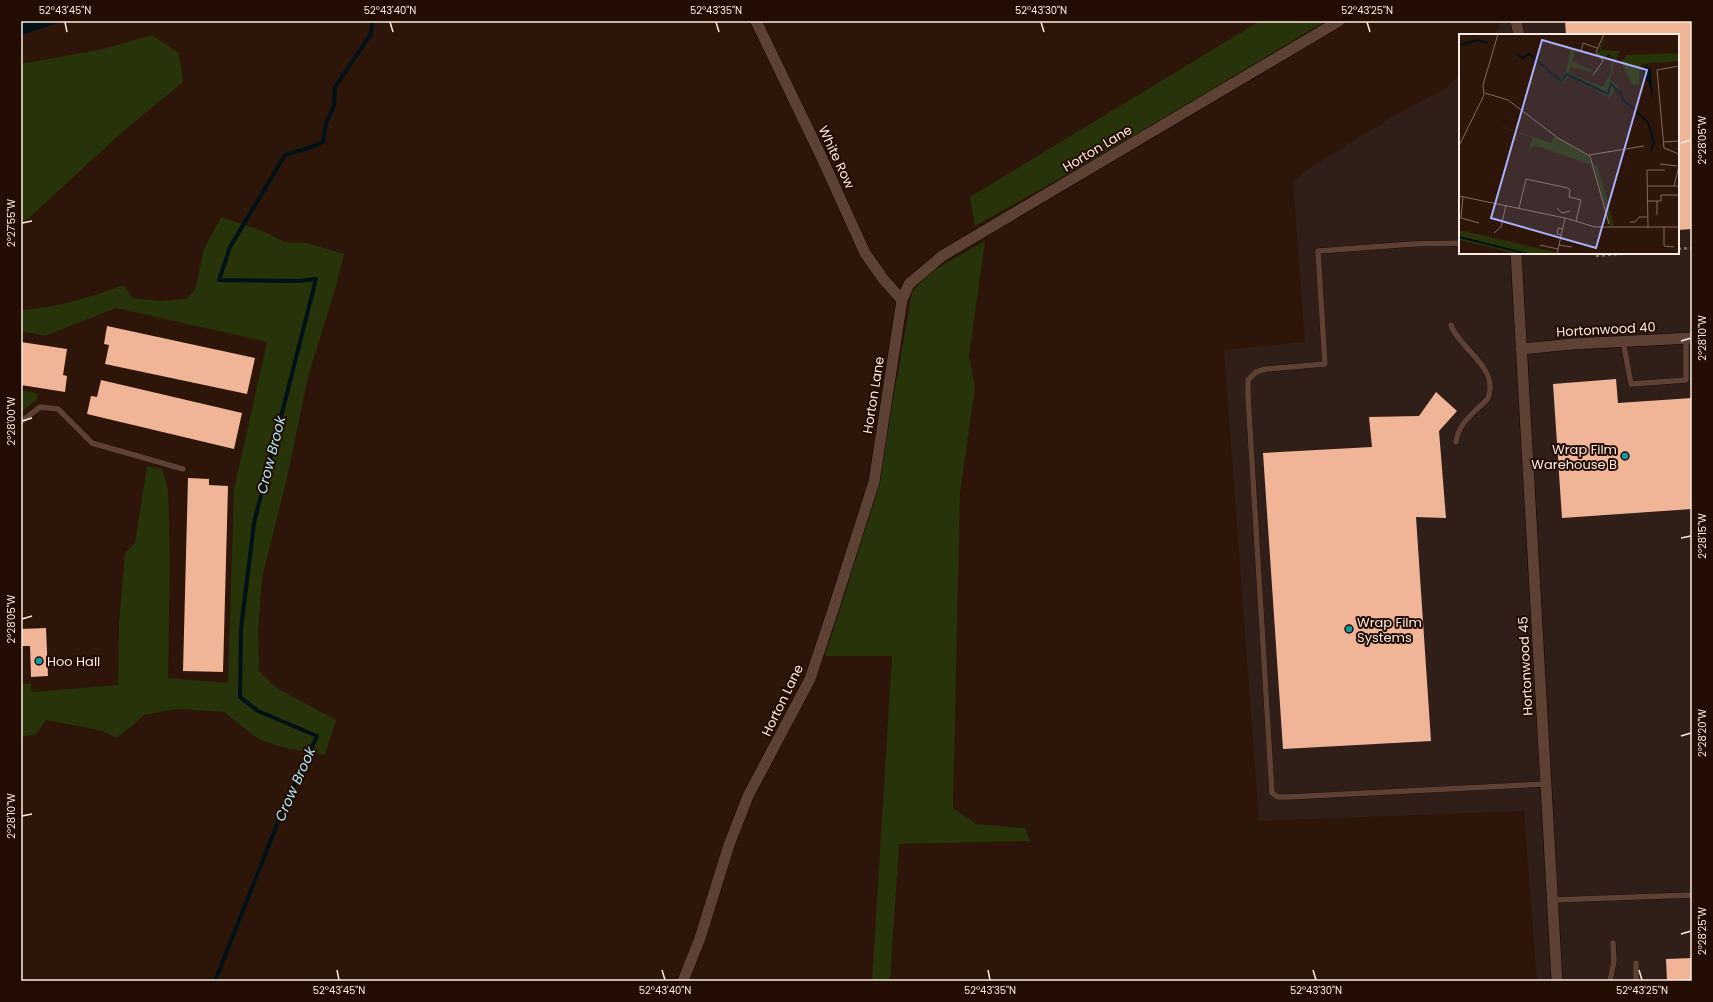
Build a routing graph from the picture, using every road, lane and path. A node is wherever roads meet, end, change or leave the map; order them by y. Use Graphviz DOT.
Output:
graph roads {
  1 [pos="756,21"];
  2 [pos="1339,21"];
  3 [pos="1516,21"];
  4 [pos="1519,34"];
  5 [pos="1459,242"];
  6 [pos="1692,248"];
  7 [pos="1679,249"];
  8 [pos="1516,254"];
  9 [pos="1621,254"];
  10 [pos="1596,256"];
  11 [pos="902,300"];
  12 [pos="1450,325"];
  13 [pos="1689,338"];
  14 [pos="1623,342"];
  15 [pos="1521,350"];
  16 [pos="21,422"];
  17 [pos="1456,442"];
  18 [pos="183,469"];
  19 [pos="1546,784"];
  20 [pos="1692,895"];
  21 [pos="1552,900"];
  22 [pos="1613,943"];
  23 [pos="1636,964"];
  24 [pos="682,981"];
  25 [pos="1557,981"];
  26 [pos="1610,981"];
  27 [pos="1635,981"];
  1 -- 11 [label="street, White Row"];
  2 -- 11 [label="street, Horton Lane"];
  3 -- 4 [label="street"];
  5 -- 19 [label="lane"];
  6 -- 7 [label="path"];
  8 -- 15 [label="street, Hortonwood 45"];
  9 -- 10 [label="path"];
  11 -- 24 [label="street, Horton Lane"];
  12 -- 17 [label="lane"];
  13 -- 14 [label="street, Hortonwood 40"];
  13 -- 14 [label="lane"];
  14 -- 15 [label="street, Hortonwood 40"];
  15 -- 19 [label="street, Hortonwood 45"];
  16 -- 18 [label="lane"];
  19 -- 21 [label="street, Hortonwood 45"];
  20 -- 21 [label="lane"];
  21 -- 25 [label="street, Hortonwood 45"];
  22 -- 26 [label="lane"];
  23 -- 27 [label="lane"];
}
